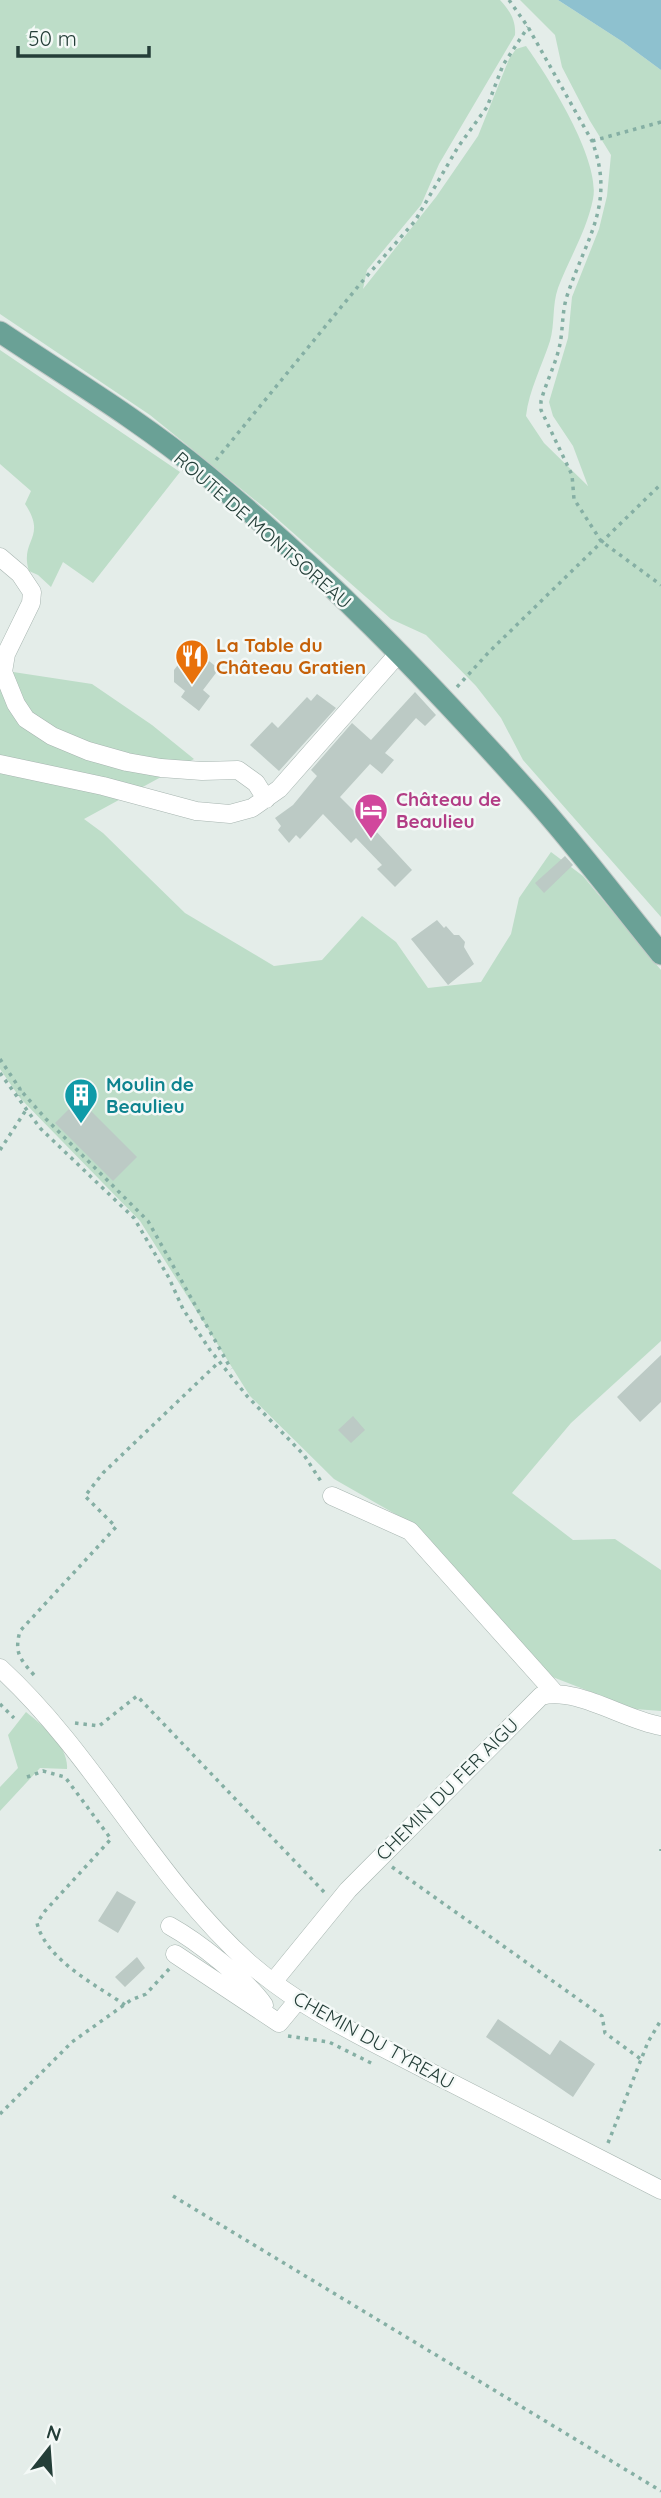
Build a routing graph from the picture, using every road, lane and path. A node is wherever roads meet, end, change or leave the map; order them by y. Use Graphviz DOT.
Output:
graph roads {
  1 [pos="509,0"];
  2 [pos="528,27"];
  3 [pos="661,122"];
  4 [pos="592,141"];
  5 [pos="0,332"];
  6 [pos="205,474"];
  7 [pos="661,484"];
  8 [pos="601,541"];
  9 [pos="0,557"];
  10 [pos="661,585"];
  11 [pos="398,654"];
  12 [pos="443,701"];
  13 [pos="0,764"];
  14 [pos="266,799"];
  15 [pos="661,954"];
  16 [pos="0,1059"];
  17 [pos="0,1073"];
  18 [pos="21,1091"];
  19 [pos="18,1098"];
  20 [pos="26,1110"];
  21 [pos="0,1150"];
  22 [pos="219,1362"];
  23 [pos="231,1369"];
  24 [pos="331,1496"];
  25 [pos="0,1668"];
  26 [pos="36,1678"];
  27 [pos="554,1692"];
  28 [pos="0,1704"];
  29 [pos="68,1715"];
  30 [pos="14,1718"];
  31 [pos="661,1726"];
  32 [pos="27,1777"];
  33 [pos="379,1858"];
  34 [pos="336,1905"];
  35 [pos="170,1926"];
  36 [pos="175,1958"];
  37 [pos="273,1982"];
  38 [pos="298,2000"];
  39 [pos="125,2005"];
  40 [pos="661,2020"];
  41 [pos="276,2027"];
  42 [pos="642,2060"];
  43 [pos="374,2065"];
  44 [pos="0,2114"];
  45 [pos="601,2160"];
  46 [pos="661,2190"];
  47 [pos="173,2196"];
  48 [pos="661,2491"];
  1 -- 2 [label="path"];
  2 -- 4 [label="path"];
  2 -- 6 [label="path"];
  3 -- 4 [label="path"];
  4 -- 8 [label="path"];
  5 -- 6 [label="main road, ROUTE DE MONTSOREAU"];
  6 -- 11 [label="main road, ROUTE DE MONTSOREAU"];
  7 -- 8 [label="path"];
  8 -- 10 [label="path"];
  8 -- 12 [label="path"];
  9 -- 14 [label="street"];
  11 -- 12 [label="main road, ROUTE DE MONTSOREAU"];
  11 -- 14 [label="street"];
  12 -- 15 [label="main road, ROUTE DE MONTSOREAU"];
  13 -- 14 [label="street"];
  16 -- 18 [label="path"];
  17 -- 19 [label="path"];
  18 -- 19 [label="path"];
  18 -- 23 [label="path"];
  19 -- 20 [label="path"];
  20 -- 21 [label="path"];
  20 -- 22 [label="path"];
  22 -- 24 [label="path"];
  22 -- 26 [label="path"];
  24 -- 27 [label="street"];
  25 -- 37 [label="street, CHEMIN DU TYREAU"];
  27 -- 31 [label="street"];
  27 -- 33 [label="street, CHEMIN DU FER AIGU"];
  28 -- 30 [label="path"];
  29 -- 34 [label="path"];
  32 -- 39 [label="path"];
  33 -- 34 [label="street, CHEMIN DU FER AIGU"];
  33 -- 42 [label="path"];
  34 -- 37 [label="street, CHEMIN DU FER AIGU"];
  35 -- 41 [label="street"];
  36 -- 39 [label="path"];
  36 -- 41 [label="street"];
  37 -- 38 [label="street, CHEMIN DU TYREAU"];
  38 -- 41 [label="street"];
  38 -- 45 [label="street, CHEMIN DU TYREAU"];
  39 -- 44 [label="path"];
  40 -- 42 [label="path"];
  41 -- 43 [label="path"];
  42 -- 45 [label="path"];
  45 -- 46 [label="street, CHEMIN DU TYREAU"];
  47 -- 48 [label="path"];
}
